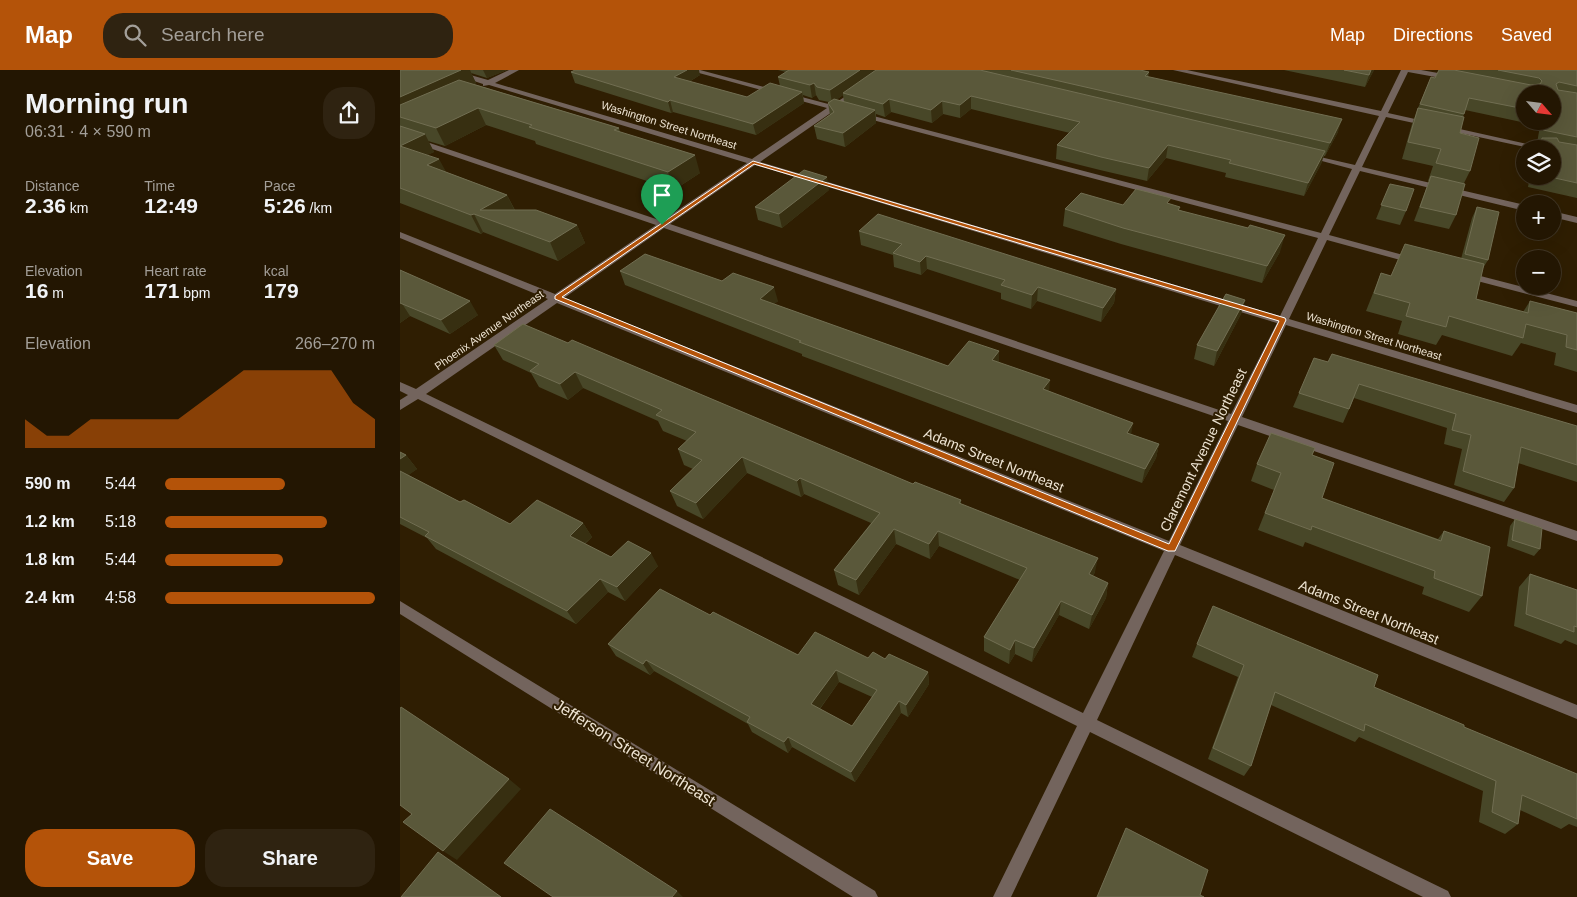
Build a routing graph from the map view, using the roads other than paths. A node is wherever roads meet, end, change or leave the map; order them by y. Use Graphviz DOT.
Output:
graph roads {
  1 [pos="445,70"];
  2 [pos="516,70"];
  3 [pos="692,70"];
  4 [pos="1178,70"];
  5 [pos="1405,70"];
  6 [pos="1410,70"];
  7 [pos="1457,79"];
  8 [pos="488,83"];
  9 [pos="864,86"];
  10 [pos="476,88"];
  11 [pos="832,108"];
  12 [pos="1383,114"];
  13 [pos="400,135"];
  14 [pos="1516,143"];
  15 [pos="1302,155"];
  16 [pos="753,162"];
  17 [pos="1356,168"];
  18 [pos="1516,206"];
  19 [pos="1561,216"];
  20 [pos="1577,220"];
  21 [pos="662,225"];
  22 [pos="400,235"];
  23 [pos="1323,237"];
  24 [pos="1426,264"];
  25 [pos="1454,272"];
  26 [pos="557,297"];
  27 [pos="1577,304"];
  28 [pos="1283,320"];
  29 [pos="400,386"];
  30 [pos="417,394"];
  31 [pos="400,406"];
  32 [pos="1577,409"];
  33 [pos="1235,418"];
  34 [pos="1577,536"];
  35 [pos="1172,548"];
  36 [pos="400,607"];
  37 [pos="1577,712"];
  38 [pos="1087,723"];
  39 [pos="870,897"];
  40 [pos="1002,897"];
  41 [pos="1442,897"];
  1 -- 8 [label="street, Washington Street Northeast"];
  2 -- 8 [label="street"];
  3 -- 11 [label="street"];
  4 -- 12 [label="street"];
  5 -- 12 [label="street, Claremont Avenue Northeast"];
  6 -- 7 [label="street"];
  8 -- 10 [label="street"];
  8 -- 16 [label="street, Washington Street Northeast"];
  9 -- 11 [label="street, Phoenix Avenue Northeast"];
  11 -- 16 [label="street, Phoenix Avenue Northeast"];
  11 -- 23 [label="street"];
  12 -- 14 [label="street"];
  12 -- 17 [label="street, Claremont Avenue Northeast"];
  13 -- 21 [label="street"];
  15 -- 17 [label="street"];
  16 -- 21 [label="street, Phoenix Avenue Northeast"];
  16 -- 28 [label="street, Washington Street Northeast"];
  17 -- 18 [label="street"];
  17 -- 23 [label="street, Claremont Avenue Northeast"];
  19 -- 20 [label="street"];
  21 -- 26 [label="street, Phoenix Avenue Northeast"];
  21 -- 33 [label="street"];
  22 -- 26 [label="street, Adams Street Northeast"];
  23 -- 24 [label="street"];
  23 -- 28 [label="street, Claremont Avenue Northeast"];
  25 -- 27 [label="street"];
  26 -- 30 [label="street, Phoenix Avenue Northeast"];
  26 -- 35 [label="street, Adams Street Northeast"];
  28 -- 32 [label="street, Washington Street Northeast"];
  28 -- 33 [label="street, Claremont Avenue Northeast"];
  29 -- 30 [label="street"];
  30 -- 31 [label="street, Phoenix Avenue Northeast"];
  30 -- 38 [label="street"];
  33 -- 34 [label="street"];
  33 -- 35 [label="street, Claremont Avenue Northeast"];
  35 -- 37 [label="street, Adams Street Northeast"];
  35 -- 38 [label="street, Claremont Avenue Northeast"];
  36 -- 39 [label="street, Jefferson Street Northeast"];
  38 -- 40 [label="street, Claremont Avenue Northeast"];
  38 -- 41 [label="street"];
}
